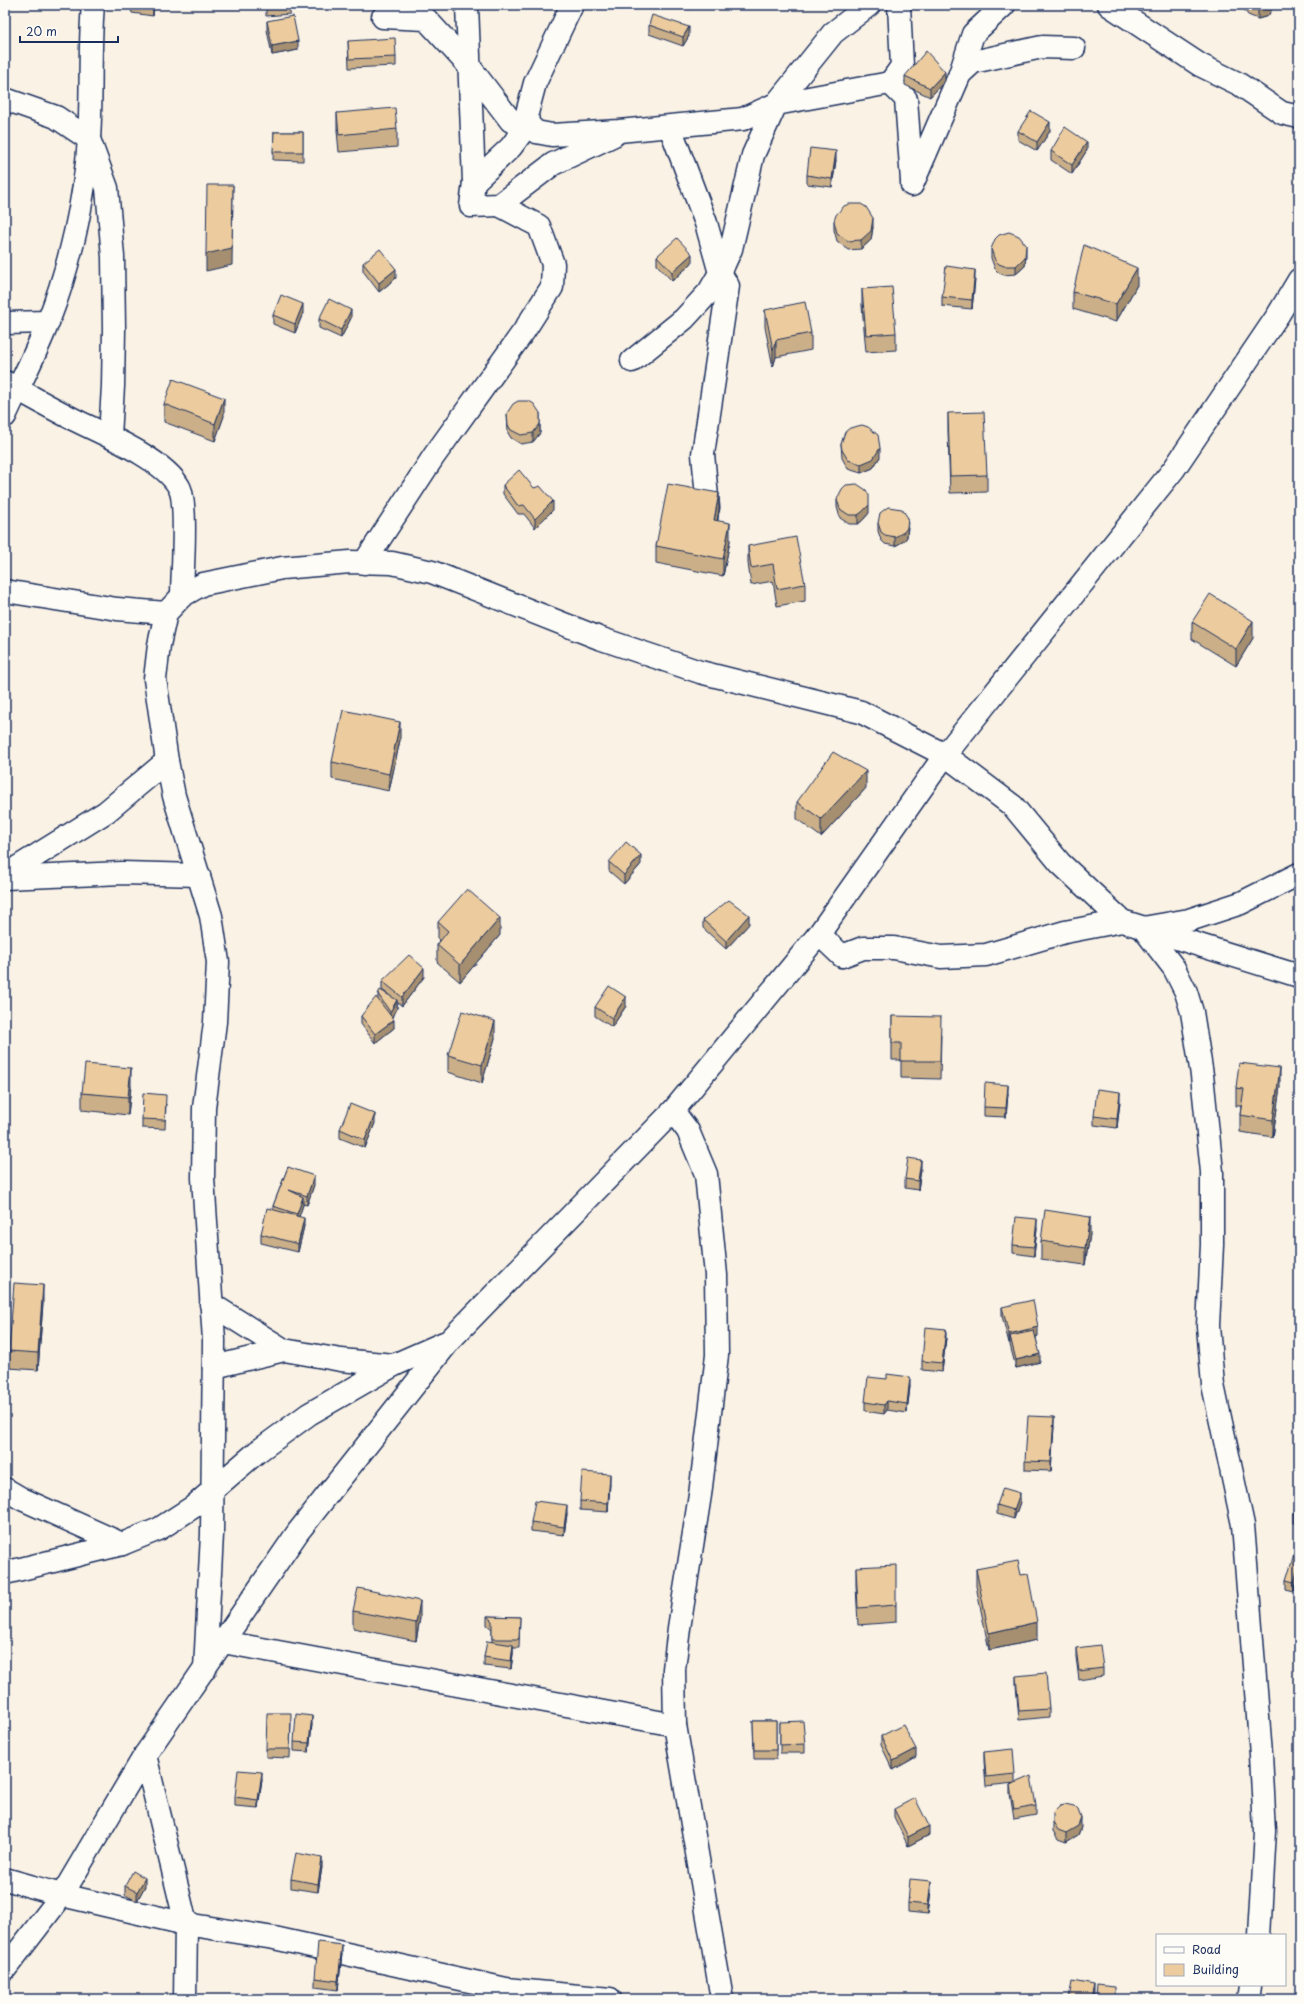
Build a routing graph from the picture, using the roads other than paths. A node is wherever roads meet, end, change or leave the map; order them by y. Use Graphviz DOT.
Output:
graph roads {
  1 [pos="93,5"];
  2 [pos="467,5"];
  3 [pos="572,5"];
  4 [pos="869,5"];
  5 [pos="899,5"];
  6 [pos="1004,5"];
  7 [pos="1109,5"];
  8 [pos="383,17"];
  9 [pos="1074,48"];
  10 [pos="469,66"];
  11 [pos="960,74"];
  12 [pos="890,83"];
  13 [pos="5,99"];
  14 [pos="776,104"];
  15 [pos="1299,117"];
  16 [pos="528,124"];
  17 [pos="670,127"];
  18 [pos="624,130"];
  19 [pos="89,139"];
  20 [pos="474,182"];
  21 [pos="499,205"];
  22 [pos="720,273"];
  23 [pos="1299,280"];
  24 [pos="48,322"];
  25 [pos="5,323"];
  26 [pos="632,360"];
  27 [pos="11,386"];
  28 [pos="5,416"];
  29 [pos="110,436"];
  30 [pos="708,508"];
  31 [pos="364,563"];
  32 [pos="5,591"];
  33 [pos="182,596"];
  34 [pos="166,614"];
  35 [pos="945,755"];
  36 [pos="167,761"];
  37 [pos="1299,874"];
  38 [pos="199,875"];
  39 [pos="5,877"];
  40 [pos="1122,921"];
  41 [pos="1143,928"];
  42 [pos="819,934"];
  43 [pos="1299,976"];
  44 [pos="673,1111"];
  45 [pos="211,1304"];
  46 [pos="450,1340"];
  47 [pos="284,1350"];
  48 [pos="394,1365"];
  49 [pos="214,1367"];
  50 [pos="5,1489"];
  51 [pos="212,1489"];
  52 [pos="122,1544"];
  53 [pos="5,1573"];
  54 [pos="223,1642"];
  55 [pos="205,1669"];
  56 [pos="675,1725"];
  57 [pos="146,1755"];
  58 [pos="5,1879"];
  59 [pos="62,1895"];
  60 [pos="186,1924"];
  61 [pos="1260,1934"];
  62 [pos="5,1969"];
  63 [pos="1250,1986"];
  64 [pos="185,1999"];
  65 [pos="610,1999"];
  66 [pos="722,1999"];
  67 [pos="1248,1999"];
  1 -- 19 [label="street"];
  2 -- 10 [label="street"];
  3 -- 16 [label="street"];
  4 -- 14 [label="street"];
  5 -- 12 [label="street"];
  6 -- 11 [label="street"];
  7 -- 15 [label="street"];
  8 -- 10 [label="street"];
  9 -- 11 [label="street"];
  10 -- 16 [label="street"];
  10 -- 20 [label="street"];
  11 -- 12 [label="street"];
  12 -- 14 [label="street"];
  13 -- 19 [label="street"];
  14 -- 17 [label="street"];
  14 -- 22 [label="street"];
  16 -- 18 [label="street"];
  16 -- 20 [label="street"];
  17 -- 18 [label="street"];
  17 -- 22 [label="street"];
  18 -- 21 [label="street"];
  19 -- 24 [label="street"];
  19 -- 29 [label="street"];
  20 -- 21 [label="street"];
  21 -- 31 [label="street"];
  22 -- 26 [label="street"];
  22 -- 30 [label="street"];
  23 -- 35 [label="street"];
  24 -- 25 [label="street"];
  24 -- 27 [label="street"];
  27 -- 28 [label="street"];
  27 -- 29 [label="street"];
  29 -- 33 [label="street"];
  31 -- 33 [label="street"];
  31 -- 35 [label="street"];
  32 -- 34 [label="street"];
  33 -- 34 [label="street"];
  34 -- 36 [label="street"];
  35 -- 40 [label="street"];
  35 -- 42 [label="street"];
  36 -- 38 [label="street"];
  36 -- 39 [label="street"];
  37 -- 41 [label="street"];
  38 -- 39 [label="street"];
  38 -- 45 [label="street"];
  40 -- 41 [label="street"];
  40 -- 42 [label="street"];
  41 -- 43 [label="street"];
  41 -- 61 [label="street"];
  42 -- 44 [label="street"];
  44 -- 46 [label="street"];
  44 -- 56 [label="street"];
  45 -- 47 [label="street"];
  45 -- 49 [label="street"];
  46 -- 48 [label="street"];
  46 -- 54 [label="street"];
  47 -- 48 [label="street"];
  47 -- 49 [label="street"];
  48 -- 51 [label="street"];
  49 -- 51 [label="street"];
  50 -- 52 [label="street"];
  51 -- 52 [label="street"];
  51 -- 55 [label="street"];
  52 -- 53 [label="street"];
  54 -- 55 [label="street"];
  54 -- 56 [label="street"];
  55 -- 57 [label="street"];
  56 -- 66 [label="street"];
  57 -- 59 [label="street"];
  57 -- 60 [label="street"];
  58 -- 59 [label="street"];
  59 -- 60 [label="street"];
  59 -- 62 [label="street"];
  60 -- 64 [label="street"];
  60 -- 65 [label="street"];
  63 -- 67 [label="street"];
}
